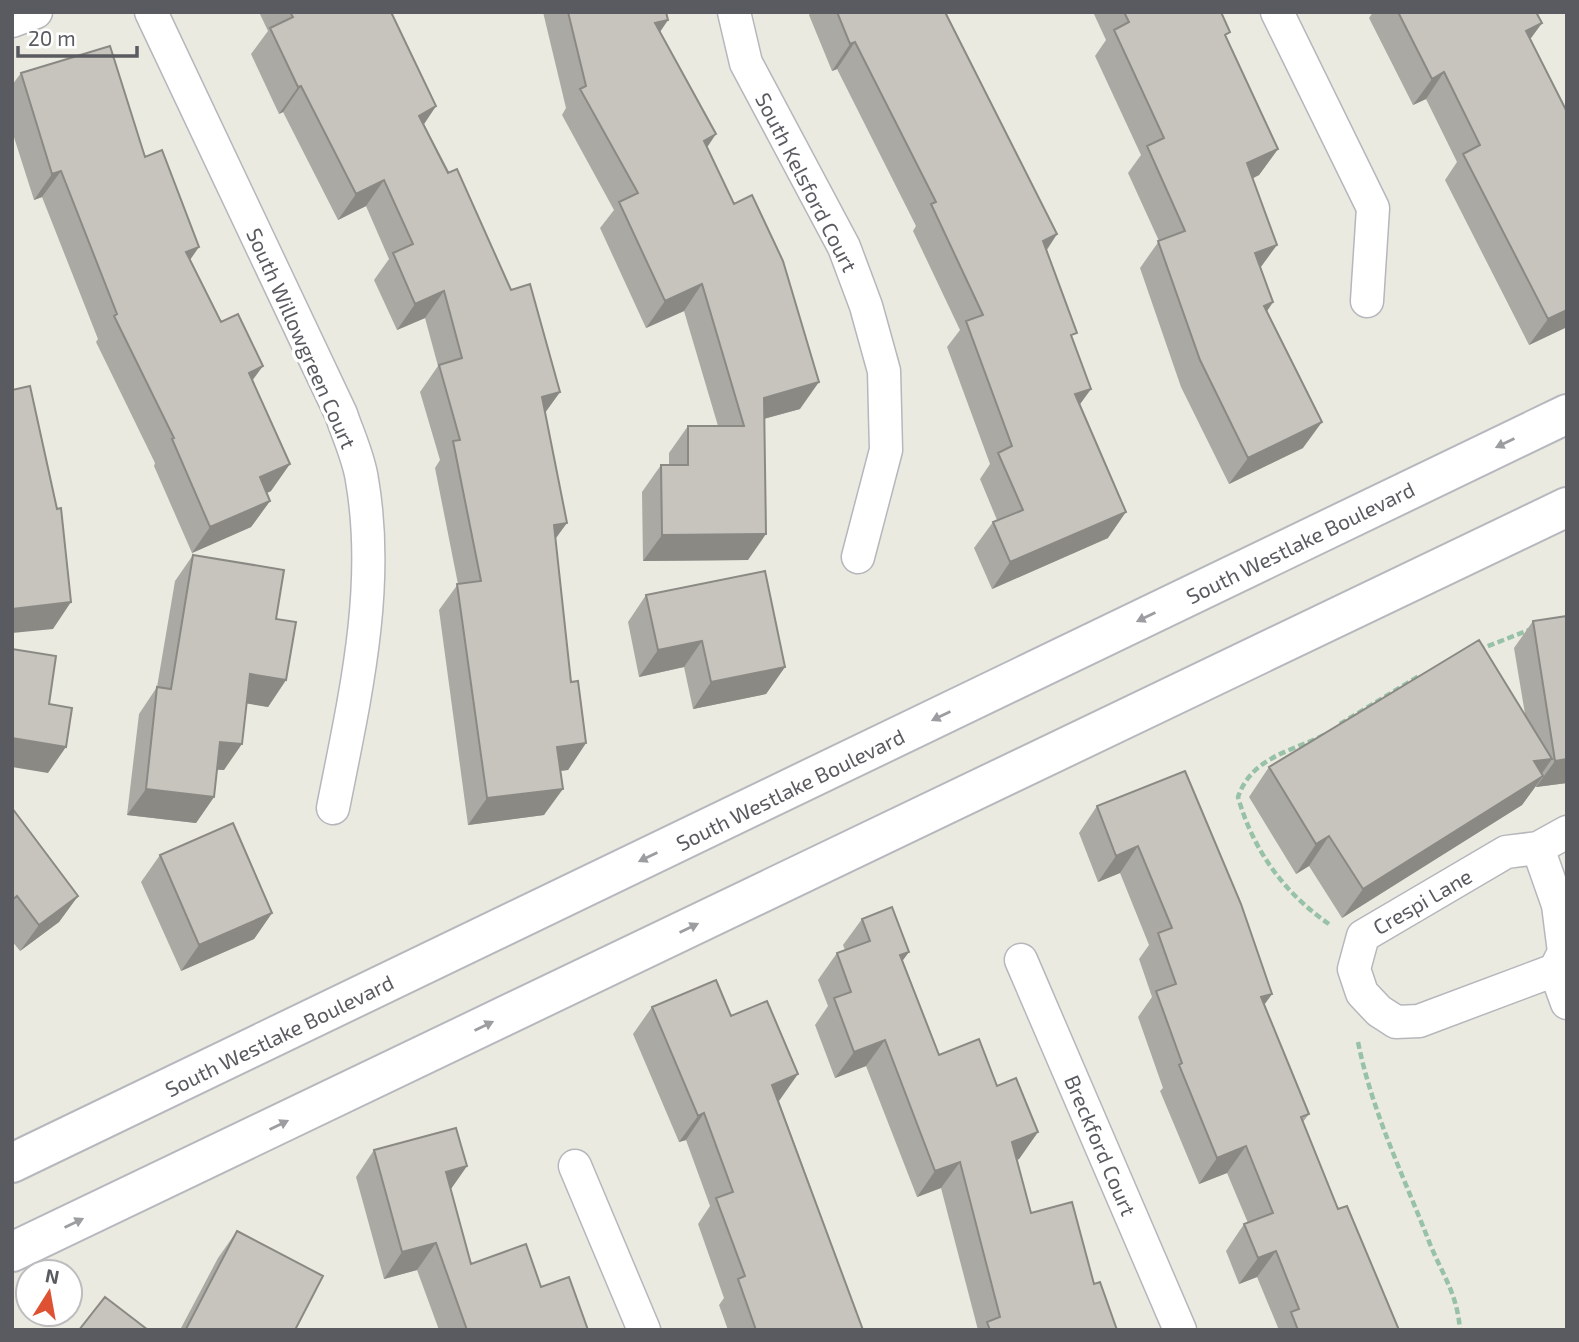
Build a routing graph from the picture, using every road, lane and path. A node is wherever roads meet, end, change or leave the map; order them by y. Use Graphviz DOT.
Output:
graph roads {
  1 [pos="36,12"];
  2 [pos="151,12"];
  3 [pos="734,12"];
  4 [pos="1277,12"];
  5 [pos="12,21"];
  6 [pos="1367,301"];
  7 [pos="1567,414"];
  8 [pos="1567,507"];
  9 [pos="858,557"];
  10 [pos="1539,627"];
  11 [pos="1470,653"];
  12 [pos="1423,674"];
  13 [pos="1335,728"];
  14 [pos="1328,732"];
  15 [pos="333,808"];
  16 [pos="1567,831"];
  17 [pos="1538,848"];
  18 [pos="1363,936"];
  19 [pos="1021,960"];
  20 [pos="1555,970"];
  21 [pos="1362,993"];
  22 [pos="1567,1003"];
  23 [pos="12,1163"];
  24 [pos="575,1166"];
  25 [pos="12,1252"];
  26 [pos="644,1330"];
  27 [pos="1180,1330"];
  28 [pos="1460,1330"];
  1 -- 5 [label="street"];
  2 -- 15 [label="street, South Willowgreen Court"];
  3 -- 9 [label="street, South Kelsford Court"];
  4 -- 6 [label="street"];
  7 -- 23 [label="main road, South Westlake Boulevard, one-way"];
  25 -- 8 [label="main road, one-way"];
  10 -- 11 [label="path"];
  12 -- 13 [label="path"];
  14 -- 18 [label="path"];
  16 -- 17 [label="street"];
  17 -- 18 [label="street, Crespi Lane"];
  17 -- 20 [label="street"];
  18 -- 21 [label="street, Crespi Lane"];
  19 -- 27 [label="street, Breckford Court"];
  20 -- 21 [label="street"];
  20 -- 22 [label="street"];
  21 -- 28 [label="path"];
  24 -- 26 [label="street"];
}
